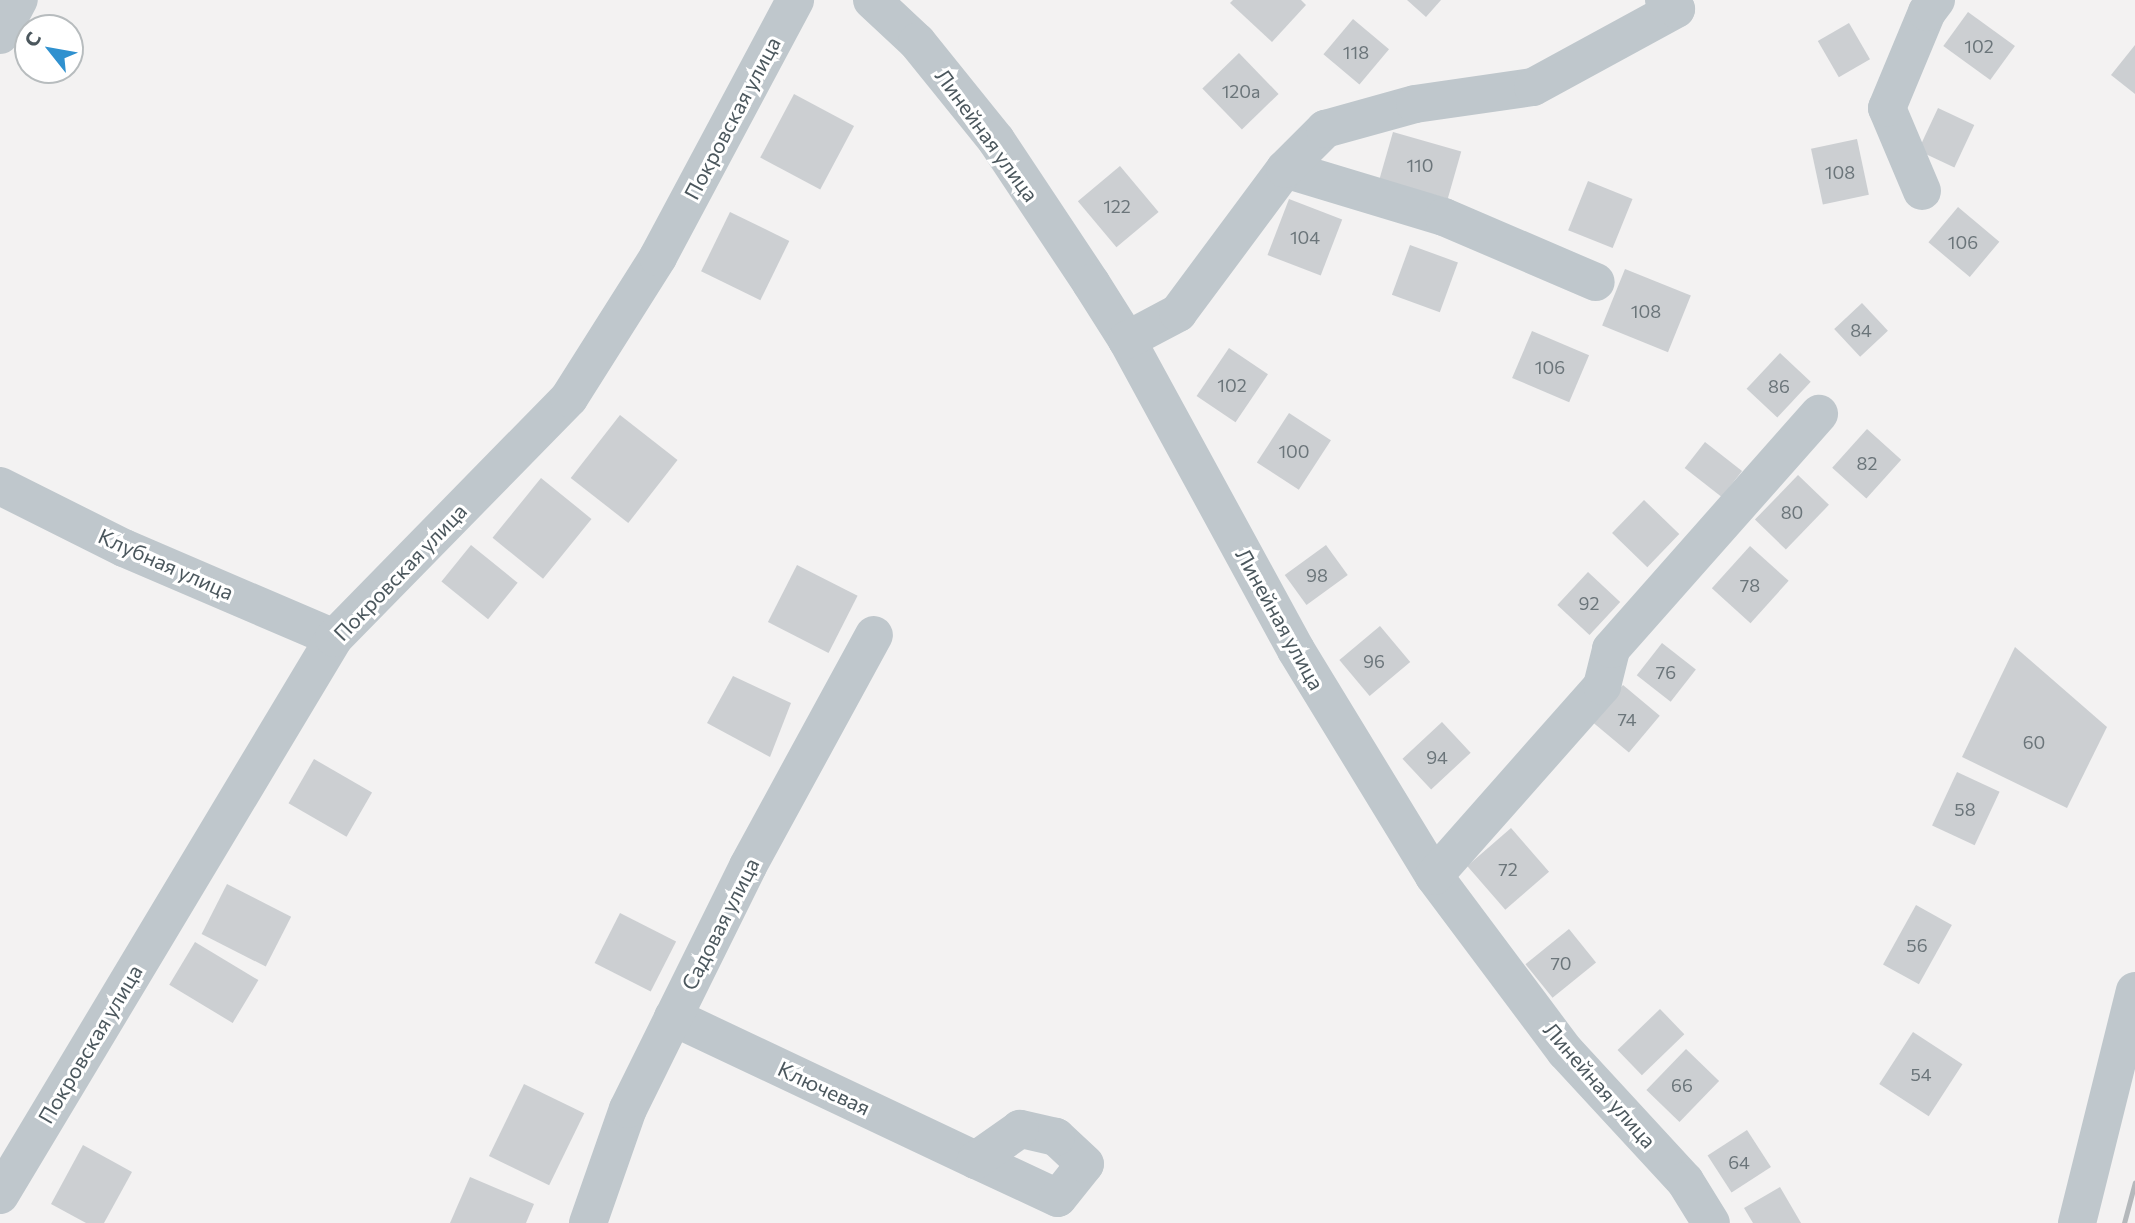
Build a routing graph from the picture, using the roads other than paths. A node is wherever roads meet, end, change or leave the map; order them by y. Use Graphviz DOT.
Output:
graph roads {
  1 [pos="19,0"];
  2 [pos="795,0"];
  3 [pos="872,0"];
  4 [pos="1936,0"];
  5 [pos="1670,5"];
  6 [pos="0,35"];
  7 [pos="1285,169"];
  8 [pos="1922,191"];
  9 [pos="1596,282"];
  10 [pos="1127,340"];
  11 [pos="1819,414"];
  12 [pos="0,486"];
  13 [pos="874,635"];
  14 [pos="334,638"];
  15 [pos="1434,876"];
  16 [pos="2135,991"];
  17 [pos="673,1017"];
  18 [pos="976,1160"];
  19 [pos="0,1195"];
  20 [pos="588,1223"];
  21 [pos="1712,1223"];
  22 [pos="2077,1223"];
  1 -- 6 [label="street"];
  2 -- 14 [label="street, Покровская улица"];
  3 -- 10 [label="street, Линейная улица"];
  4 -- 8 [label="street"];
  5 -- 7 [label="street"];
  7 -- 9 [label="street"];
  7 -- 10 [label="street"];
  10 -- 15 [label="street, Линейная улица"];
  11 -- 15 [label="street"];
  12 -- 14 [label="street, Клубная улица"];
  13 -- 17 [label="street, Садовая улица"];
  14 -- 19 [label="street, Покровская улица"];
  15 -- 21 [label="street, Линейная улица"];
  16 -- 22 [label="street"];
  17 -- 18 [label="street, Ключевая"];
  17 -- 20 [label="street, Садовая улица"];
}
